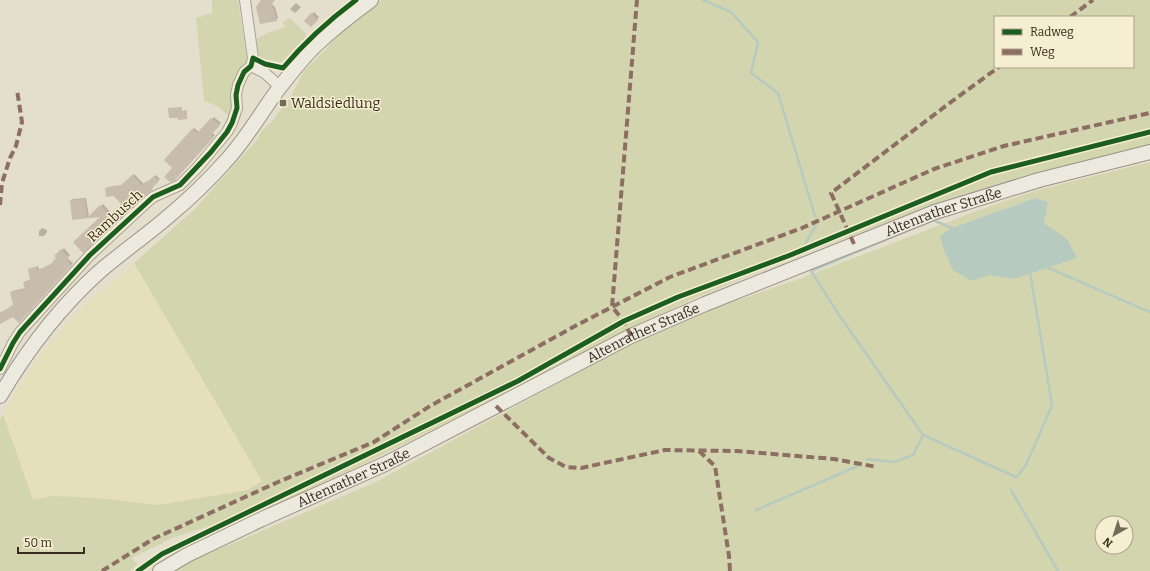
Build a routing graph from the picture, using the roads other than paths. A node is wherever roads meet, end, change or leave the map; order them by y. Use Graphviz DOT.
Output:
graph roads {
  1 [pos="245,0"];
  2 [pos="371,0"];
  3 [pos="251,66"];
  4 [pos="280,87"];
  5 [pos="1150,152"];
  6 [pos="0,369"];
  7 [pos="0,396"];
  8 [pos="160,571"];
  1 -- 3 [label="street"];
  2 -- 4 [label="street"];
  3 -- 4 [label="street"];
  3 -- 6 [label="street, Rambusch"];
  4 -- 7 [label="street"];
  5 -- 8 [label="street, Altenrather Straße"];
}
